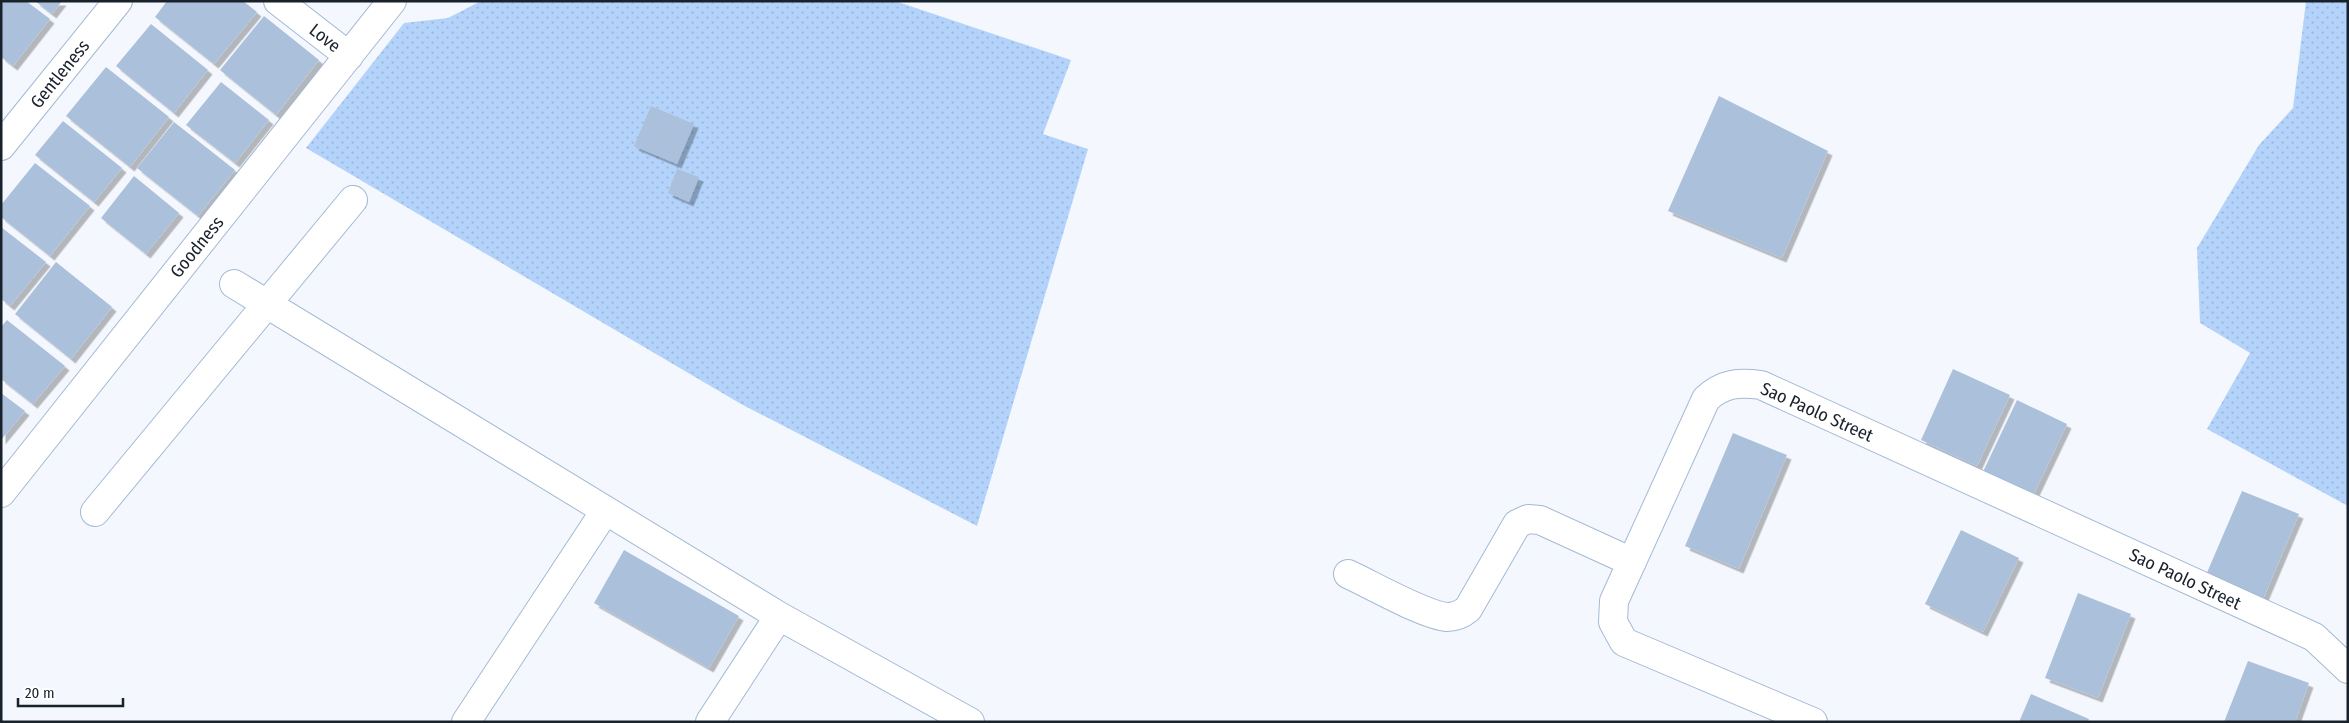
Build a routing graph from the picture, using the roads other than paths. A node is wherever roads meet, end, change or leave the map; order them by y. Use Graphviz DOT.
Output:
graph roads {
  1 [pos="118,1"];
  2 [pos="278,1"];
  3 [pos="392,1"];
  4 [pos="349,56"];
  5 [pos="1,146"];
  6 [pos="353,200"];
  7 [pos="234,284"];
  8 [pos="266,304"];
  9 [pos="1,493"];
  10 [pos="605,511"];
  11 [pos="95,512"];
  12 [pos="1632,562"];
  13 [pos="1348,574"];
  14 [pos="779,616"];
  15 [pos="2348,669"];
  16 [pos="466,722"];
  17 [pos="710,722"];
  18 [pos="970,722"];
  19 [pos="1813,722"];
  1 -- 5 [label="street, Gentleness"];
  2 -- 4 [label="street, Love"];
  3 -- 4 [label="street, Goodness"];
  4 -- 9 [label="street, Goodness"];
  6 -- 8 [label="street"];
  7 -- 8 [label="street"];
  8 -- 10 [label="street"];
  8 -- 11 [label="street"];
  10 -- 14 [label="street"];
  10 -- 16 [label="street"];
  12 -- 13 [label="street"];
  12 -- 15 [label="street, Sao Paolo Street"];
  12 -- 19 [label="street, Sao Paolo Street"];
  14 -- 17 [label="street"];
  14 -- 18 [label="street"];
}
